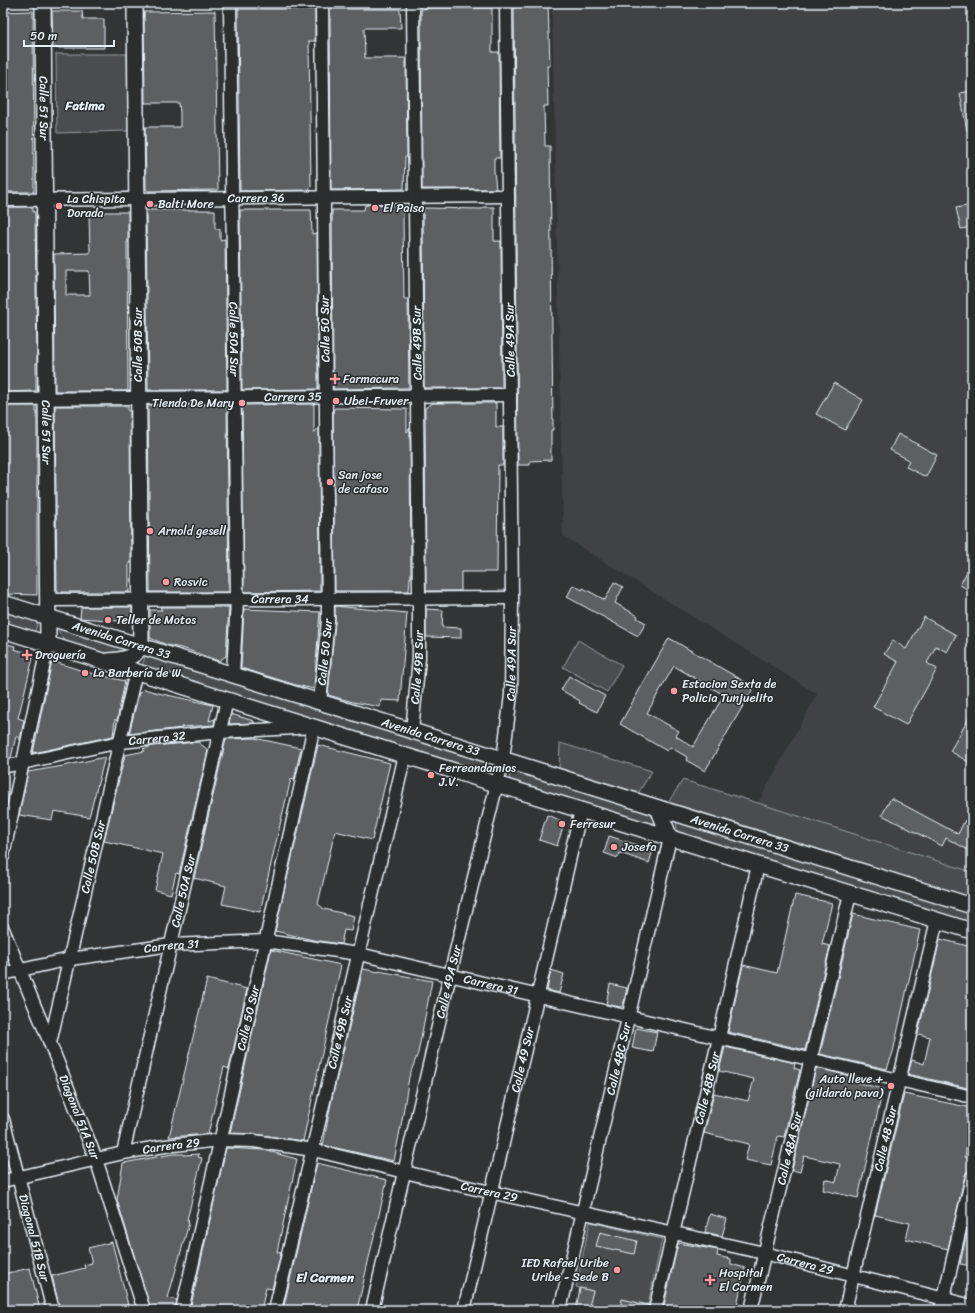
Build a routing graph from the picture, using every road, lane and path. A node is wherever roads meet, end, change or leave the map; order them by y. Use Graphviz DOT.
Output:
graph roads {
  1 [pos="43,3"];
  2 [pos="135,3"];
  3 [pos="230,3"];
  4 [pos="322,3"];
  5 [pos="413,3"];
  6 [pos="506,3"];
  7 [pos="508,196"];
  8 [pos="324,197"];
  9 [pos="415,197"];
  10 [pos="136,198"];
  11 [pos="232,198"];
  12 [pos="44,199"];
  13 [pos="3,200"];
  14 [pos="510,395"];
  15 [pos="326,396"];
  16 [pos="417,396"];
  17 [pos="234,397"];
  18 [pos="46,398"];
  19 [pos="138,398"];
  20 [pos="3,399"];
  21 [pos="512,598"];
  22 [pos="328,599"];
  23 [pos="419,599"];
  24 [pos="48,600"];
  25 [pos="140,600"];
  26 [pos="237,600"];
  27 [pos="3,603"];
  28 [pos="48,617"];
  29 [pos="3,630"];
  30 [pos="48,644"];
  31 [pos="141,646"];
  32 [pos="105,662"];
  33 [pos="136,672"];
  34 [pos="233,674"];
  35 [pos="227,700"];
  36 [pos="320,702"];
  37 [pos="314,727"];
  38 [pos="412,731"];
  39 [pos="220,732"];
  40 [pos="120,742"];
  41 [pos="404,755"];
  42 [pos="502,759"];
  43 [pos="22,762"];
  44 [pos="3,767"];
  45 [pos="496,784"];
  46 [pos="658,808"];
  47 [pos="581,810"];
  48 [pos="670,838"];
  49 [pos="3,856"];
  50 [pos="758,865"];
  51 [pos="850,894"];
  52 [pos="972,906"];
  53 [pos="937,920"];
  54 [pos="3,929"];
  55 [pos="972,931"];
  56 [pos="265,941"];
  57 [pos="171,945"];
  58 [pos="358,954"];
  59 [pos="70,959"];
  60 [pos="20,970"];
  61 [pos="3,974"];
  62 [pos="450,975"];
  63 [pos="538,996"];
  64 [pos="628,1017"];
  65 [pos="719,1038"];
  66 [pos="50,1043"];
  67 [pos="811,1059"];
  68 [pos="900,1080"];
  69 [pos="972,1097"];
  70 [pos="3,1119"];
  71 [pos="220,1140"];
  72 [pos="313,1150"];
  73 [pos="123,1153"];
  74 [pos="96,1159"];
  75 [pos="404,1172"];
  76 [pos="18,1177"];
  77 [pos="972,1177"];
  78 [pos="3,1181"];
  79 [pos="492,1192"];
  80 [pos="582,1212"];
  81 [pos="673,1233"];
  82 [pos="764,1253"];
  83 [pos="854,1276"];
  84 [pos="942,1304"];
  85 [pos="972,1306"];
  86 [pos="53,1310"];
  87 [pos="144,1310"];
  88 [pos="182,1310"];
  89 [pos="275,1310"];
  90 [pos="372,1310"];
  91 [pos="464,1310"];
  92 [pos="560,1310"];
  93 [pos="655,1310"];
  94 [pos="751,1310"];
  95 [pos="845,1310"];
  1 -- 12 [label="main road, Calle 51 Sur"];
  2 -- 10 [label="main road, Calle 50B Sur"];
  3 -- 11 [label="street, Calle 50A Sur"];
  4 -- 8 [label="street, Calle 50 Sur"];
  5 -- 9 [label="street, Calle 49B Sur"];
  6 -- 7 [label="street, Calle 49A Sur"];
  7 -- 9 [label="street, Carrera 36"];
  7 -- 14 [label="street, Calle 49A Sur"];
  8 -- 9 [label="street, Carrera 36"];
  8 -- 11 [label="street, Carrera 36"];
  8 -- 15 [label="street, Calle 50 Sur"];
  9 -- 16 [label="street, Calle 49B Sur"];
  10 -- 11 [label="street, Carrera 36"];
  10 -- 12 [label="street, Carrera 36"];
  10 -- 19 [label="main road, Calle 50B Sur"];
  11 -- 17 [label="street, Calle 50A Sur"];
  12 -- 13 [label="street, Carrera 36"];
  12 -- 18 [label="main road, Calle 51 Sur"];
  14 -- 16 [label="street, Carrera 35"];
  14 -- 21 [label="street, Calle 49A Sur"];
  15 -- 16 [label="street, Carrera 35"];
  15 -- 17 [label="street, Carrera 35"];
  15 -- 22 [label="street, Calle 50 Sur"];
  16 -- 23 [label="street, Calle 49B Sur"];
  17 -- 19 [label="street, Carrera 35"];
  17 -- 26 [label="street, Calle 50A Sur"];
  18 -- 19 [label="street, Carrera 35"];
  18 -- 20 [label="street, Carrera 35"];
  18 -- 24 [label="main road, Calle 51 Sur"];
  19 -- 25 [label="main road, Calle 50B Sur"];
  21 -- 23 [label="street, Carrera 34"];
  21 -- 42 [label="street, Calle 49A Sur"];
  22 -- 23 [label="street, Carrera 34"];
  22 -- 26 [label="street, Carrera 34"];
  22 -- 36 [label="street, Calle 50 Sur"];
  23 -- 38 [label="street, Calle 49B Sur"];
  24 -- 25 [label="street, Carrera 34"];
  24 -- 28 [label="main road, Calle 51 Sur"];
  25 -- 26 [label="street, Carrera 34"];
  25 -- 31 [label="main road, Calle 50B Sur"];
  26 -- 34 [label="street, Calle 50A Sur"];
  27 -- 28 [label="main road, Avenida Carrera 33"];
  28 -- 30 [label="main road, Calle 51 Sur"];
  28 -- 31 [label="main road, Avenida Carrera 33"];
  29 -- 30 [label="main road, Avenida Carrera 33"];
  30 -- 32 [label="main road, Avenida Carrera 33"];
  30 -- 43 [label="street, Calle 51 Sur"];
  31 -- 32 [label="main road"];
  31 -- 34 [label="main road, Avenida Carrera 33"];
  32 -- 33 [label="main road, Avenida Carrera 33"];
  33 -- 35 [label="main road, Avenida Carrera 33"];
  33 -- 40 [label="street, Calle 50B Sur"];
  34 -- 36 [label="main road, Avenida Carrera 33"];
  35 -- 37 [label="main road, Avenida Carrera 33"];
  35 -- 39 [label="street, Calle 50A Sur"];
  36 -- 38 [label="main road, Avenida Carrera 33"];
  37 -- 39 [label="street, Carrera 32"];
  37 -- 41 [label="main road, Avenida Carrera 33"];
  37 -- 56 [label="street, Calle 50 Sur"];
  38 -- 42 [label="main road, Avenida Carrera 33"];
  39 -- 40 [label="street, Carrera 32"];
  39 -- 57 [label="street, Calle 50A Sur"];
  40 -- 43 [label="street, Carrera 32"];
  40 -- 59 [label="street, Calle 50B Sur"];
  41 -- 45 [label="main road, Avenida Carrera 33"];
  41 -- 58 [label="street, Calle 49B Sur"];
  42 -- 45 [label="street, Calle 49A Sur"];
  42 -- 46 [label="main road, Avenida Carrera 33"];
  43 -- 44 [label="street, Carrera 32"];
  43 -- 49 [label="street, Calle 51 Sur"];
  45 -- 47 [label="main road, Avenida Carrera 33"];
  45 -- 62 [label="street, Calle 49A Sur"];
  46 -- 48 [label="main road"];
  46 -- 52 [label="main road, Avenida Carrera 33"];
  47 -- 48 [label="main road, Avenida Carrera 33"];
  47 -- 63 [label="street, Calle 49 Sur"];
  48 -- 50 [label="main road, Avenida Carrera 33"];
  48 -- 64 [label="street, Calle 48C Sur"];
  50 -- 51 [label="main road, Avenida Carrera 33"];
  50 -- 65 [label="street, Calle 48B Sur"];
  51 -- 53 [label="main road, Avenida Carrera 33"];
  51 -- 67 [label="street, Calle 48A Sur"];
  53 -- 55 [label="main road, Avenida Carrera 33"];
  53 -- 68 [label="street, Calle 48 Sur"];
  54 -- 60 [label="street, Diagonal 51A Sur"];
  56 -- 57 [label="street, Carrera 31"];
  56 -- 58 [label="street, Carrera 31"];
  56 -- 71 [label="street, Calle 50 Sur"];
  57 -- 59 [label="street, Carrera 31"];
  57 -- 73 [label="street, Calle 50A Sur"];
  58 -- 62 [label="street, Carrera 31"];
  58 -- 72 [label="street, Calle 49B Sur"];
  59 -- 60 [label="street, Carrera 31"];
  59 -- 66 [label="street, Calle 50B Sur"];
  60 -- 61 [label="street, Carrera 31"];
  60 -- 66 [label="street, Diagonal 51A Sur"];
  62 -- 63 [label="street, Carrera 31"];
  62 -- 75 [label="street, Calle 49A Sur"];
  63 -- 64 [label="street, Carrera 31"];
  63 -- 79 [label="street, Calle 49 Sur"];
  64 -- 65 [label="street, Carrera 31"];
  64 -- 80 [label="street, Calle 48C Sur"];
  65 -- 67 [label="street, Carrera 31"];
  65 -- 81 [label="street, Calle 48B Sur"];
  66 -- 74 [label="street, Diagonal 51A Sur"];
  67 -- 68 [label="street, Carrera 31"];
  67 -- 82 [label="street, Calle 48A Sur"];
  68 -- 69 [label="street, Carrera 31"];
  68 -- 83 [label="street, Calle 48 Sur"];
  70 -- 76 [label="street, Diagonal 51B Sur"];
  71 -- 72 [label="street, Carrera 29"];
  71 -- 73 [label="street, Carrera 29"];
  71 -- 88 [label="street, Calle 50 Sur"];
  72 -- 75 [label="street, Carrera 29"];
  72 -- 89 [label="street, Calle 49B Sur"];
  73 -- 74 [label="street, Carrera 29"];
  74 -- 76 [label="street, Carrera 29"];
  74 -- 87 [label="street, Diagonal 51A Sur"];
  75 -- 79 [label="street, Carrera 29"];
  75 -- 90 [label="street, Calle 49A Sur"];
  76 -- 78 [label="street, Carrera 29"];
  76 -- 86 [label="street, Diagonal 51B Sur"];
  77 -- 84 [label="street"];
  79 -- 80 [label="street, Carrera 29"];
  79 -- 91 [label="street, Calle 49 Sur"];
  80 -- 81 [label="street, Carrera 29"];
  80 -- 92 [label="street, Calle 48C Sur"];
  81 -- 82 [label="street, Carrera 29"];
  81 -- 93 [label="street, Calle 48B Sur"];
  82 -- 83 [label="street, Carrera 29"];
  82 -- 94 [label="street, Calle 48A Sur"];
  83 -- 84 [label="street, Carrera 29"];
  83 -- 95 [label="street, Calle 48 Sur"];
  84 -- 85 [label="street, Carrera 29"];
}
